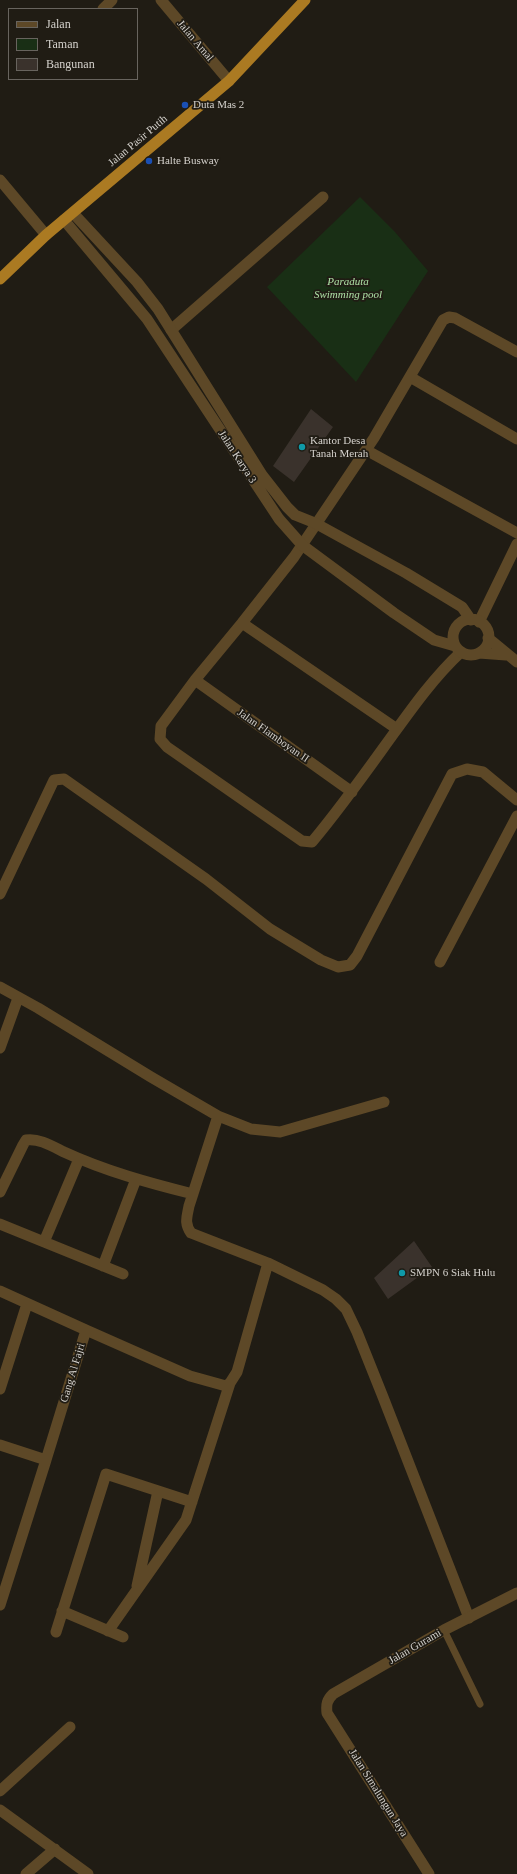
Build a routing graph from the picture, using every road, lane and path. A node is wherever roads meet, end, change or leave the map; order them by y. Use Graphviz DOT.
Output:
graph roads {
  1 [pos="112,0"];
  2 [pos="161,0"];
  3 [pos="305,0"];
  4 [pos="104,8"];
  5 [pos="229,81"];
  6 [pos="0,180"];
  7 [pos="323,197"];
  8 [pos="73,213"];
  9 [pos="64,220"];
  10 [pos="46,235"];
  11 [pos="0,278"];
  12 [pos="137,282"];
  13 [pos="125,291"];
  14 [pos="158,309"];
  15 [pos="147,319"];
  16 [pos="171,330"];
  17 [pos="515,347"];
  18 [pos="410,377"];
  19 [pos="517,440"];
  20 [pos="366,450"];
  21 [pos="257,478"];
  22 [pos="316,523"];
  23 [pos="517,533"];
  24 [pos="517,544"];
  25 [pos="302,545"];
  26 [pos="475,621"];
  27 [pos="242,623"];
  28 [pos="488,638"];
  29 [pos="458,649"];
  30 [pos="479,653"];
  31 [pos="506,655"];
  32 [pos="517,662"];
  33 [pos="195,680"];
  34 [pos="397,729"];
  35 [pos="352,792"];
  36 [pos="517,800"];
  37 [pos="517,816"];
  38 [pos="1,890"];
  39 [pos="440,962"];
  40 [pos="0,987"];
  41 [pos="18,998"];
  42 [pos="0,1048"];
  43 [pos="384,1102"];
  44 [pos="218,1116"];
  45 [pos="79,1159"];
  46 [pos="136,1179"];
  47 [pos="0,1192"];
  48 [pos="193,1194"];
  49 [pos="0,1224"];
  50 [pos="44,1242"];
  51 [pos="268,1263"];
  52 [pos="103,1266"];
  53 [pos="123,1274"];
  54 [pos="0,1291"];
  55 [pos="27,1304"];
  56 [pos="86,1330"];
  57 [pos="230,1383"];
  58 [pos="0,1389"];
  59 [pos="0,1445"];
  60 [pos="46,1460"];
  61 [pos="158,1491"];
  62 [pos="192,1502"];
  63 [pos="5,1577"];
  64 [pos="136,1591"];
  65 [pos="517,1593"];
  66 [pos="0,1605"];
  67 [pos="62,1611"];
  68 [pos="469,1618"];
  69 [pos="108,1630"];
  70 [pos="444,1630"];
  71 [pos="56,1632"];
  72 [pos="123,1637"];
  73 [pos="480,1704"];
  74 [pos="327,1713"];
  75 [pos="70,1727"];
  76 [pos="0,1791"];
  77 [pos="0,1810"];
  78 [pos="55,1849"];
  79 [pos="26,1874"];
  80 [pos="88,1874"];
  81 [pos="429,1874"];
  1 -- 4 [label="street"];
  2 -- 5 [label="street, Jalan Amal"];
  3 -- 5 [label="highway, Jalan Pasir Putih"];
  5 -- 8 [label="highway, Jalan Pasir Putih"];
  6 -- 10 [label="street"];
  7 -- 16 [label="street"];
  8 -- 9 [label="highway, Jalan Pasir Putih"];
  8 -- 12 [label="street, Jalan Karya 3"];
  9 -- 10 [label="highway, Jalan Pasir Putih"];
  9 -- 13 [label="street, Jalan Karya 3"];
  10 -- 11 [label="highway, Jalan Pasir Putih"];
  12 -- 13 [label="street"];
  12 -- 14 [label="street, Jalan Karya 3"];
  13 -- 15 [label="street, Jalan Karya 3"];
  14 -- 15 [label="street"];
  14 -- 16 [label="street, Jalan Karya 3"];
  15 -- 21 [label="street, Jalan Karya 3"];
  16 -- 21 [label="street, Jalan Karya 3"];
  17 -- 18 [label="street"];
  18 -- 19 [label="street"];
  18 -- 20 [label="street"];
  20 -- 22 [label="street"];
  20 -- 23 [label="street"];
  21 -- 22 [label="street, Jalan Karya 3"];
  21 -- 25 [label="street, Jalan Karya 3"];
  22 -- 25 [label="street"];
  22 -- 26 [label="street, Jalan Karya 3"];
  24 -- 26 [label="street"];
  25 -- 27 [label="street"];
  25 -- 29 [label="street, Jalan Karya 3"];
  26 -- 28 [label="street, Jalan Karya 3"];
  26 -- 29 [label="street"];
  27 -- 33 [label="street"];
  27 -- 34 [label="street"];
  28 -- 30 [label="street"];
  28 -- 31 [label="street, Jalan Karya 3"];
  29 -- 30 [label="street, Jalan Karya 3"];
  29 -- 34 [label="street"];
  30 -- 31 [label="street, Jalan Karya 3"];
  31 -- 32 [label="street, Jalan Karya 3"];
  33 -- 35 [label="street, Jalan Flamboyan II"];
  33 -- 35 [label="street"];
  34 -- 35 [label="street"];
  36 -- 38 [label="street"];
  37 -- 39 [label="street"];
  40 -- 41 [label="street"];
  41 -- 42 [label="street"];
  41 -- 44 [label="street"];
  43 -- 44 [label="street"];
  44 -- 48 [label="street"];
  45 -- 46 [label="street"];
  45 -- 47 [label="street"];
  45 -- 50 [label="street"];
  46 -- 48 [label="street"];
  46 -- 52 [label="street"];
  48 -- 51 [label="street"];
  49 -- 50 [label="street"];
  50 -- 52 [label="street"];
  51 -- 57 [label="street"];
  51 -- 68 [label="street"];
  52 -- 53 [label="street"];
  54 -- 55 [label="street, Gang Al Fajri"];
  55 -- 56 [label="street, Gang Al Fajri"];
  55 -- 58 [label="street"];
  56 -- 57 [label="street"];
  56 -- 60 [label="street, Gang Al Fajri"];
  57 -- 62 [label="street"];
  59 -- 60 [label="street"];
  60 -- 63 [label="street, Gang Al Fajri"];
  61 -- 62 [label="street"];
  61 -- 64 [label="street"];
  61 -- 67 [label="street"];
  62 -- 64 [label="street"];
  63 -- 66 [label="street, Gang Al Fajri"];
  64 -- 69 [label="street"];
  65 -- 68 [label="street, Jalan Gurami"];
  67 -- 69 [label="street"];
  67 -- 71 [label="street"];
  68 -- 70 [label="street, Jalan Gurami"];
  69 -- 72 [label="street"];
  70 -- 73 [label="lane"];
  70 -- 74 [label="street, Jalan Gurami"];
  74 -- 81 [label="street, Jalan Simalungun Jaya"];
  75 -- 76 [label="street"];
  77 -- 78 [label="street"];
  78 -- 79 [label="street"];
  78 -- 80 [label="street"];
}
